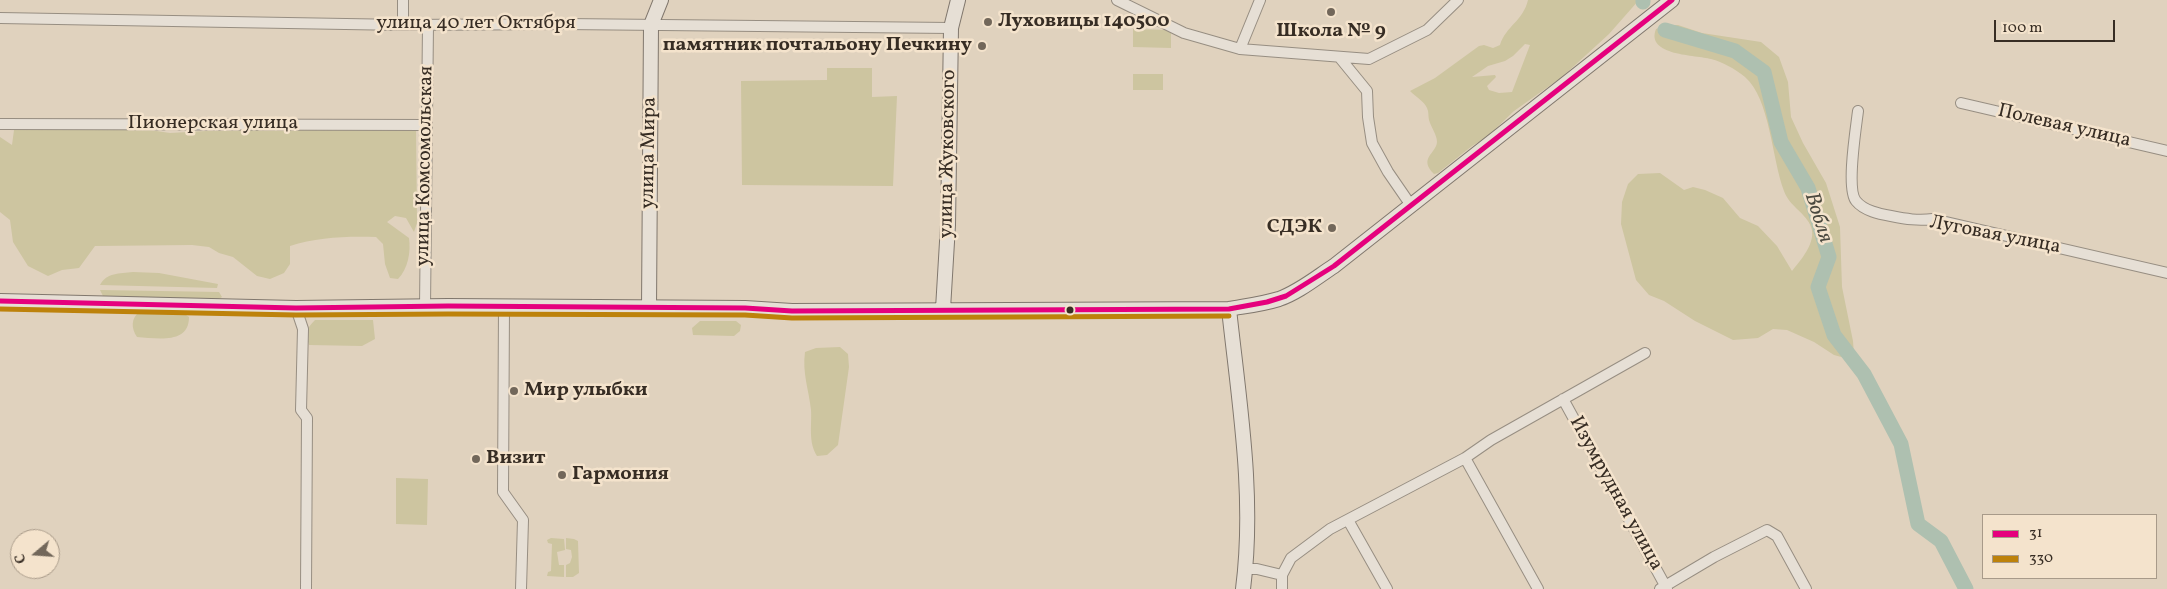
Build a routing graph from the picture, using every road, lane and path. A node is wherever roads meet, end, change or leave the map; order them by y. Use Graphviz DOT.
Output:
graph roads {
  1 [pos="402,0"];
  2 [pos="661,0"];
  3 [pos="958,0"];
  4 [pos="1117,0"];
  5 [pos="1260,0"];
  6 [pos="1458,0"];
  7 [pos="1672,0"];
  8 [pos="0,18"];
  9 [pos="403,25"];
  10 [pos="428,25"];
  11 [pos="651,25"];
  12 [pos="951,28"];
  13 [pos="1240,49"];
  14 [pos="1340,58"];
  15 [pos="1961,103"];
  16 [pos="1858,110"];
  17 [pos="0,124"];
  18 [pos="427,125"];
  19 [pos="2167,152"];
  20 [pos="1410,204"];
  21 [pos="2167,273"];
  22 [pos="0,301"];
  23 [pos="504,306"];
  24 [pos="425,307"];
  25 [pos="649,307"];
  26 [pos="296,308"];
  27 [pos="943,309"];
  28 [pos="1229,309"];
  29 [pos="1645,353"];
  30 [pos="1563,399"];
  31 [pos="1465,458"];
  32 [pos="1348,520"];
  33 [pos="1246,570"];
  34 [pos="1282,575"];
  35 [pos="1664,588"];
  36 [pos="306,589"];
  37 [pos="521,589"];
  38 [pos="1243,589"];
  39 [pos="1282,589"];
  40 [pos="1387,589"];
  41 [pos="1538,589"];
  42 [pos="1806,589"];
  1 -- 9 [label="street"];
  2 -- 11 [label="main road, улица Мира"];
  3 -- 12 [label="main road, улица Жуковского"];
  4 -- 13 [label="street"];
  5 -- 13 [label="street"];
  6 -- 14 [label="street"];
  7 -- 20 [label="main road"];
  8 -- 9 [label="street, улица 40 лет Октября"];
  9 -- 10 [label="street, улица 40 лет Октября"];
  10 -- 11 [label="street, улица 40 лет Октября"];
  10 -- 18 [label="street, улица Комсомольская"];
  11 -- 12 [label="street, улица 40 лет Октября"];
  11 -- 25 [label="main road, улица Мира"];
  12 -- 27 [label="main road, улица Жуковского"];
  13 -- 14 [label="street"];
  14 -- 20 [label="street"];
  15 -- 19 [label="street, Полевая улица"];
  16 -- 21 [label="street, Луговая улица"];
  17 -- 18 [label="street, Пионерская улица"];
  18 -- 24 [label="street, улица Комсомольская"];
  20 -- 28 [label="main road"];
  22 -- 26 [label="main road"];
  23 -- 24 [label="main road"];
  23 -- 25 [label="main road"];
  23 -- 37 [label="street"];
  24 -- 26 [label="main road"];
  25 -- 27 [label="main road"];
  26 -- 36 [label="street"];
  27 -- 28 [label="main road"];
  28 -- 33 [label="main road"];
  29 -- 30 [label="street"];
  30 -- 31 [label="street"];
  30 -- 35 [label="street, Изумрудная улица"];
  31 -- 32 [label="street"];
  31 -- 41 [label="street"];
  32 -- 34 [label="street"];
  32 -- 40 [label="street"];
  33 -- 34 [label="street"];
  33 -- 38 [label="main road"];
  34 -- 39 [label="street"];
  35 -- 42 [label="street"];
}
